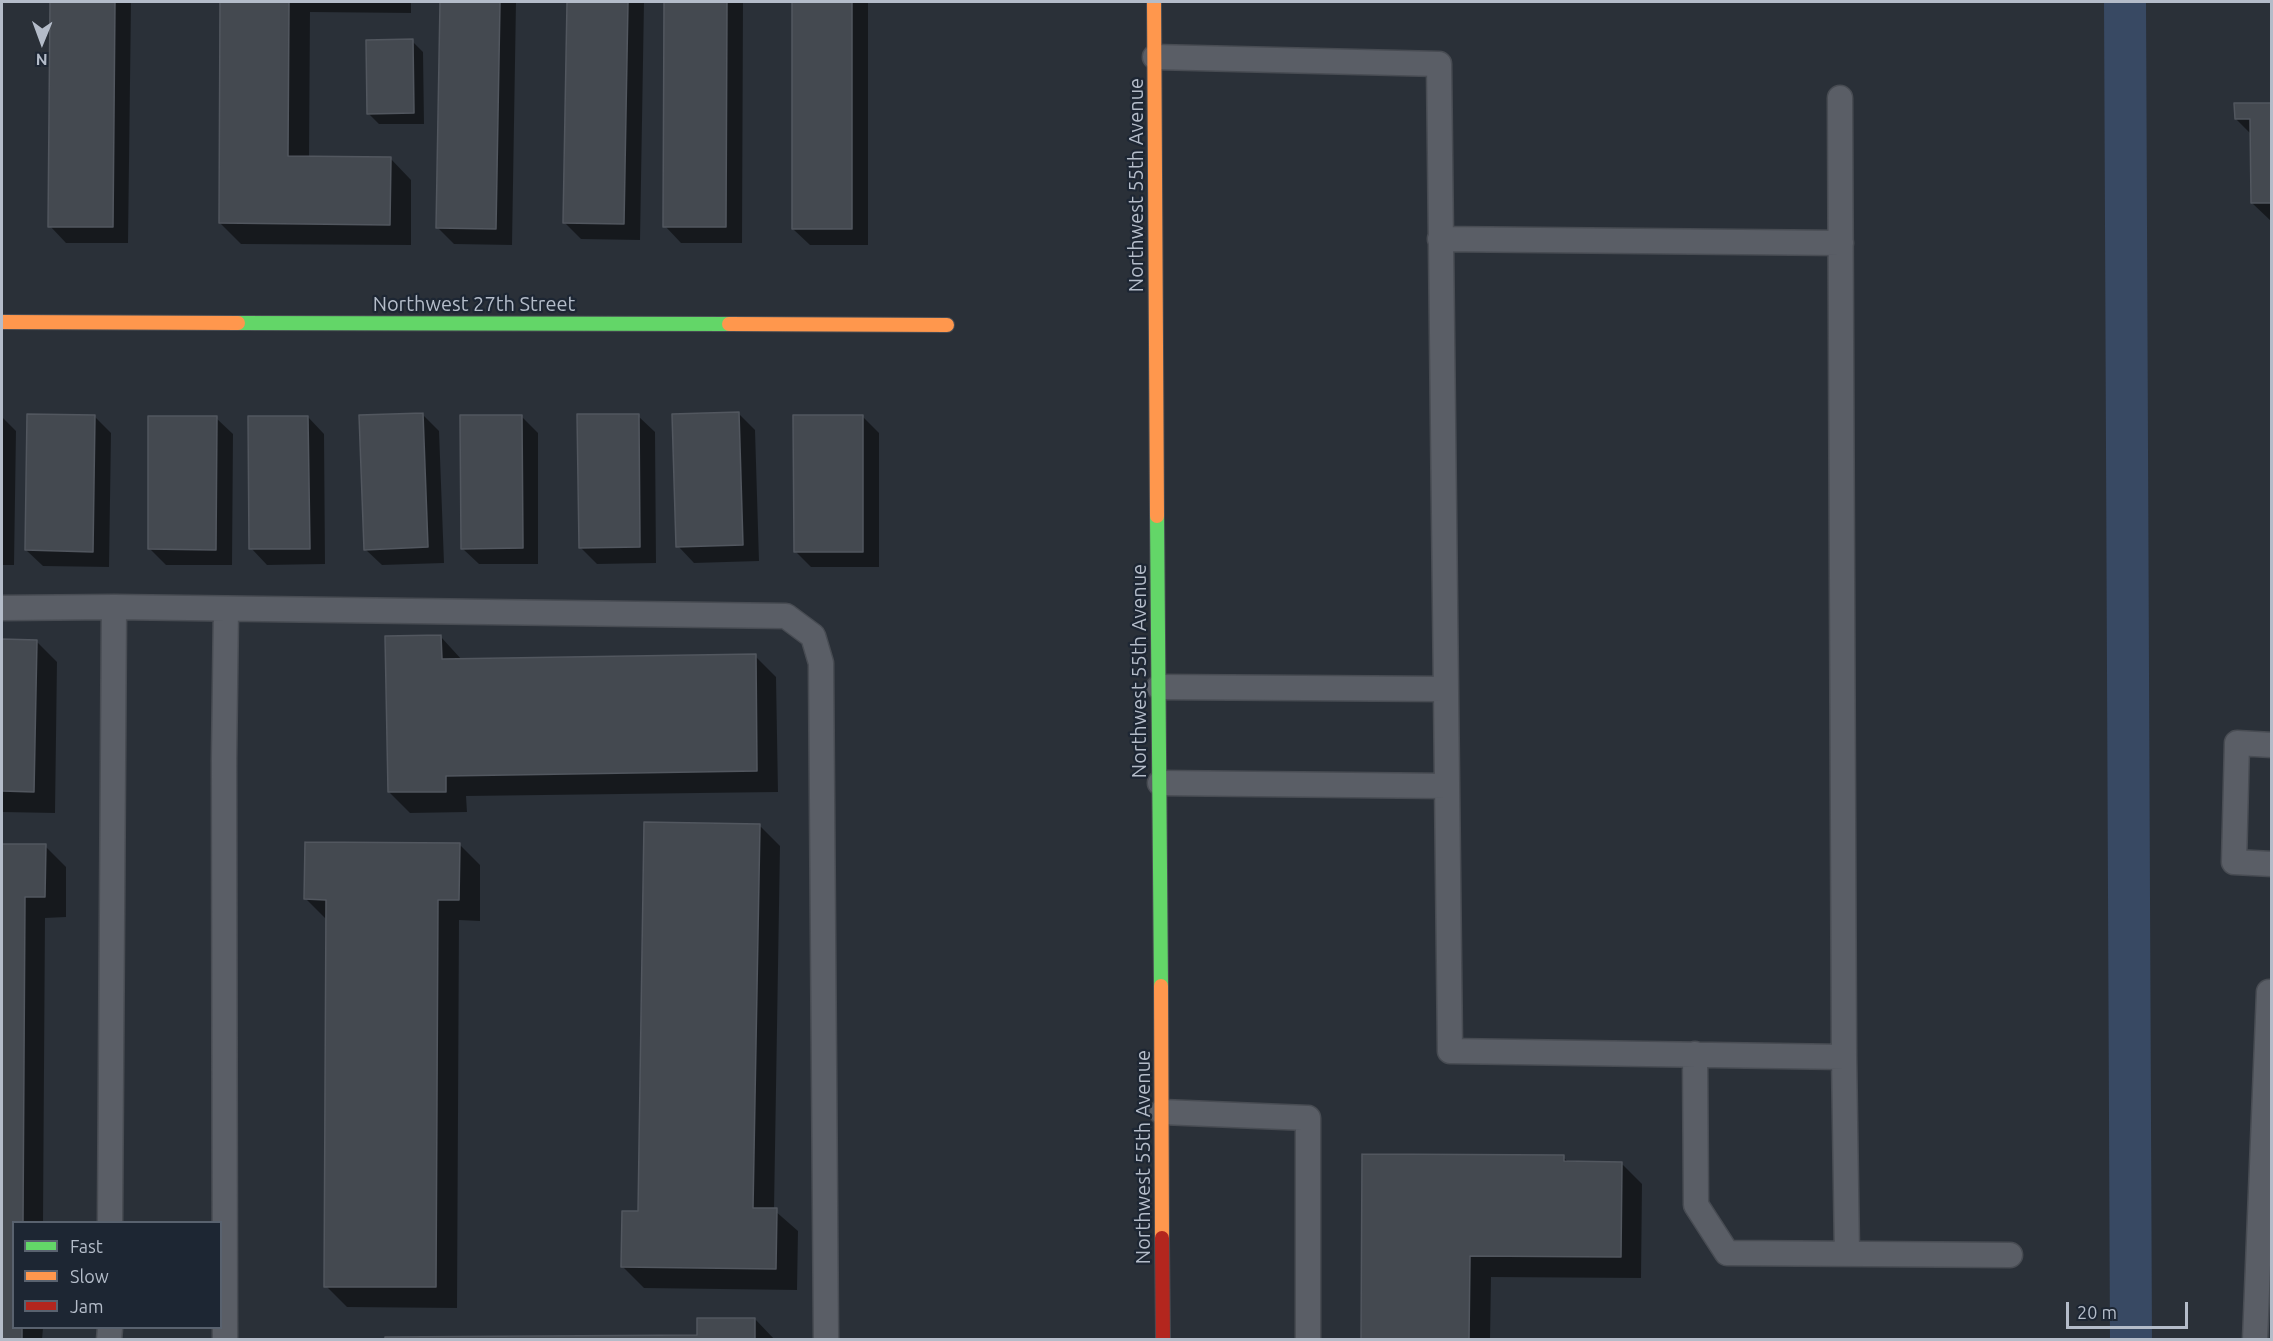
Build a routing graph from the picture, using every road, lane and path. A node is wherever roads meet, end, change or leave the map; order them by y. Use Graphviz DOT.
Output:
graph roads {
  1 [pos="1154,2"];
  2 [pos="1155,57"];
  3 [pos="1840,98"];
  4 [pos="1440,239"];
  5 [pos="1841,243"];
  6 [pos="2,322"];
  7 [pos="947,325"];
  8 [pos="114,607"];
  9 [pos="2,608"];
  10 [pos="226,609"];
  11 [pos="1159,687"];
  12 [pos="1445,689"];
  13 [pos="2271,745"];
  14 [pos="1160,783"];
  15 [pos="1446,786"];
  16 [pos="2271,864"];
  17 [pos="2271,992"];
  18 [pos="1695,1054"];
  19 [pos="1844,1057"];
  20 [pos="1162,1112"];
  21 [pos="110,1221"];
  22 [pos="1847,1254"];
  23 [pos="2010,1255"];
  24 [pos="225,1340"];
  25 [pos="826,1340"];
  26 [pos="1163,1340"];
  27 [pos="1308,1340"];
  28 [pos="2255,1340"];
  1 -- 2 [label="street, Northwest 55th Avenue"];
  2 -- 4 [label="lane"];
  2 -- 11 [label="street, Northwest 55th Avenue"];
  3 -- 5 [label="lane"];
  4 -- 5 [label="lane"];
  4 -- 12 [label="lane"];
  5 -- 19 [label="lane"];
  6 -- 7 [label="street, Northwest 27th Street"];
  8 -- 9 [label="lane"];
  8 -- 10 [label="lane"];
  8 -- 21 [label="lane"];
  10 -- 24 [label="lane"];
  10 -- 25 [label="lane"];
  11 -- 12 [label="lane"];
  11 -- 14 [label="street, Northwest 55th Avenue"];
  12 -- 15 [label="lane"];
  13 -- 16 [label="lane"];
  14 -- 15 [label="lane"];
  14 -- 20 [label="street, Northwest 55th Avenue"];
  15 -- 18 [label="lane"];
  17 -- 28 [label="lane"];
  18 -- 19 [label="lane"];
  18 -- 22 [label="lane"];
  19 -- 22 [label="lane"];
  20 -- 26 [label="street, Northwest 55th Avenue"];
  20 -- 27 [label="lane"];
  22 -- 23 [label="lane"];
}
